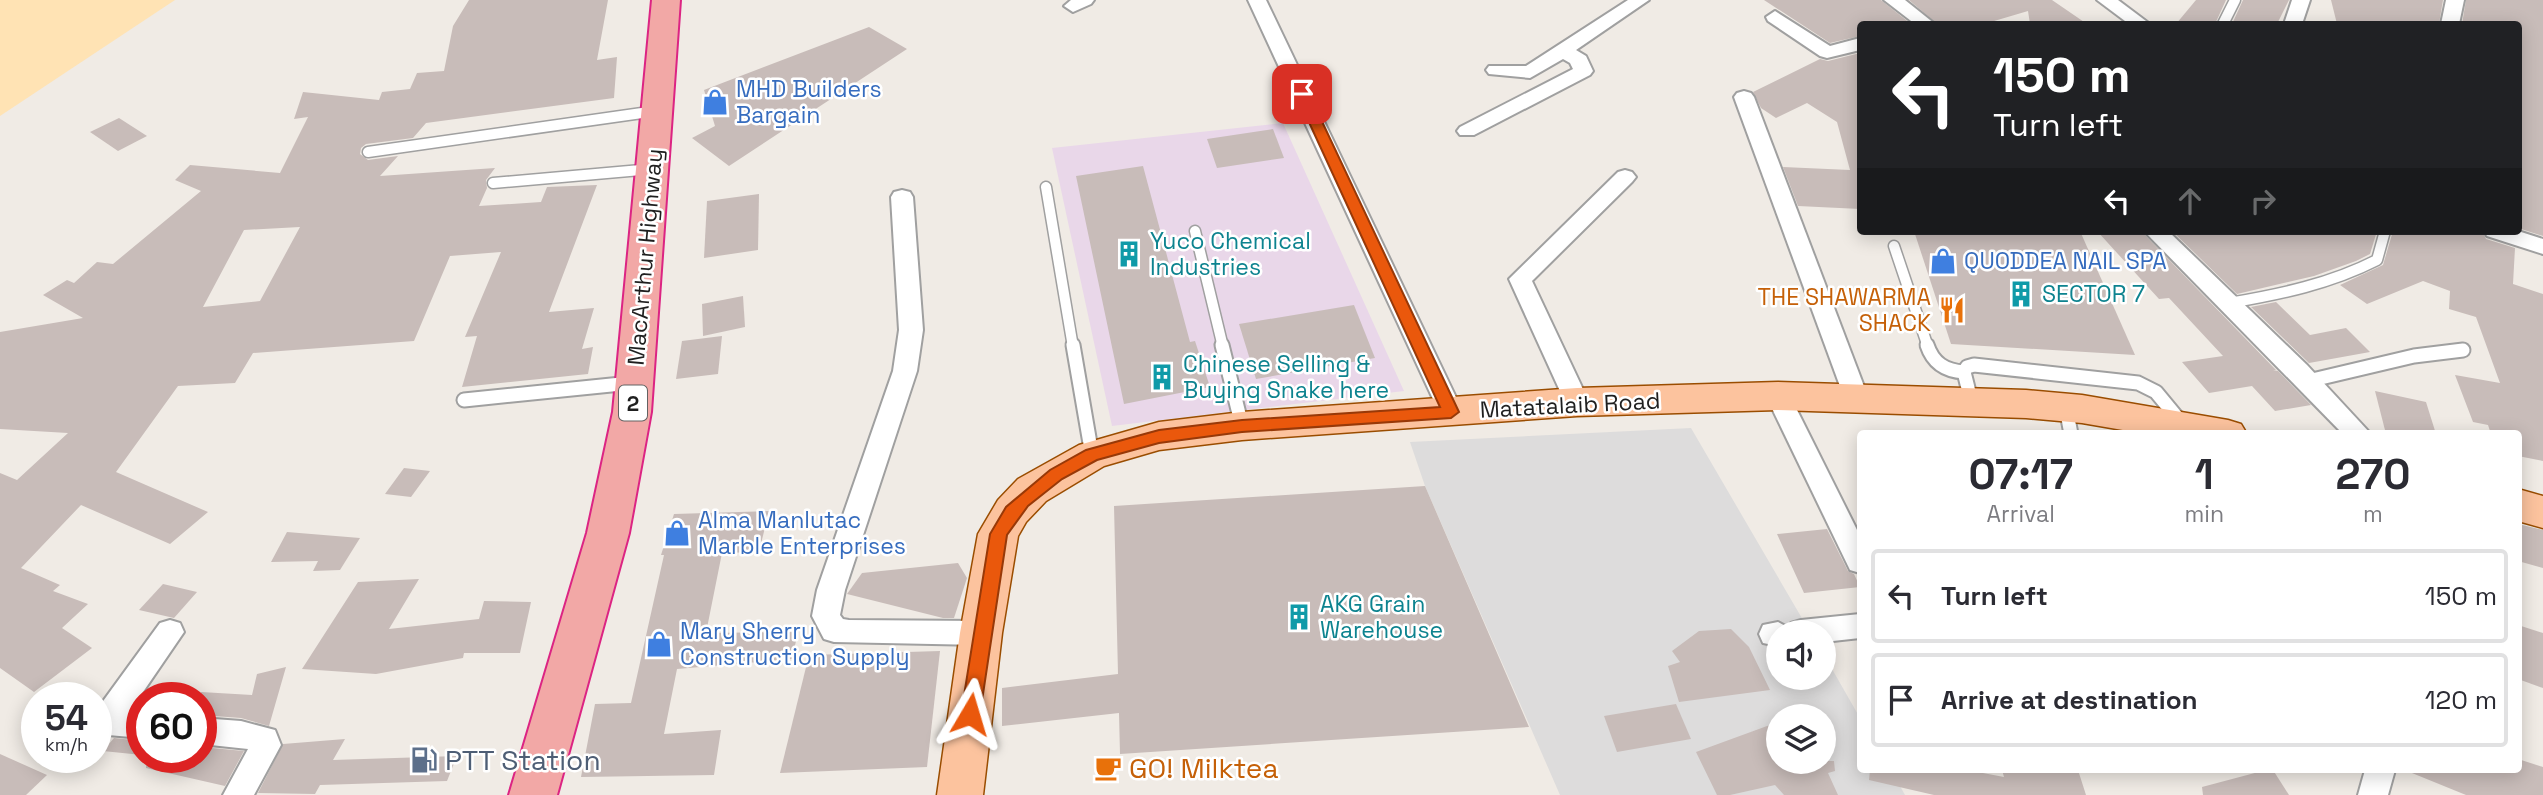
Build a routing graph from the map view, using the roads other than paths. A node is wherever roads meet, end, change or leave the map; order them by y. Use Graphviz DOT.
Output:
graph roads {
  1 [pos="666,0"];
  2 [pos="1257,0"];
  3 [pos="1640,0"];
  4 [pos="1893,0"];
  5 [pos="2106,0"];
  6 [pos="2235,0"];
  7 [pos="2301,0"];
  8 [pos="2455,0"];
  9 [pos="2136,14"];
  10 [pos="1774,17"];
  11 [pos="1922,21"];
  12 [pos="2224,21"];
  13 [pos="2294,21"];
  14 [pos="2451,21"];
  15 [pos="1857,45"];
  16 [pos="1562,50"];
  17 [pos="1496,70"];
  18 [pos="1744,97"];
  19 [pos="657,111"];
  20 [pos="1467,131"];
  21 [pos="368,152"];
  22 [pos="652,169"];
  23 [pos="1625,177"];
  24 [pos="493,183"];
  25 [pos="1046,187"];
  26 [pos="902,197"];
  27 [pos="1195,231"];
  28 [pos="2159,235"];
  29 [pos="2384,235"];
  30 [pos="2507,235"];
  31 [pos="1894,246"];
  32 [pos="2543,247"];
  33 [pos="2229,303"];
  34 [pos="2463,350"];
  35 [pos="2308,381"];
  36 [pos="635,383"];
  37 [pos="1968,386"];
  38 [pos="1777,397"];
  39 [pos="1856,397"];
  40 [pos="464,400"];
  41 [pos="1577,402"];
  42 [pos="1451,412"];
  43 [pos="2069,421"];
  44 [pos="1242,426"];
  45 [pos="2183,426"];
  46 [pos="2206,430"];
  47 [pos="2354,430"];
  48 [pos="1092,455"];
  49 [pos="2522,506"];
  50 [pos="2543,512"];
  51 [pos="1857,556"];
  52 [pos="1857,626"];
  53 [pos="1836,628"];
  54 [pos="170,632"];
  55 [pos="981,633"];
  56 [pos="134,682"];
  57 [pos="126,692"];
  58 [pos="126,724"];
  59 [pos="217,732"];
  60 [pos="2379,773"];
  61 [pos="238,795"];
  62 [pos="533,795"];
  63 [pos="960,795"];
  64 [pos="2372,795"];
  1 -- 19 [label="highway, MacArthur Highway / 2"];
  2 -- 42 [label="street"];
  3 -- 16 [label="street"];
  4 -- 11 [label="street"];
  5 -- 9 [label="street"];
  6 -- 12 [label="lane"];
  7 -- 13 [label="street"];
  8 -- 14 [label="street"];
  10 -- 15 [label="street"];
  16 -- 17 [label="street"];
  16 -- 20 [label="street"];
  18 -- 39 [label="street"];
  19 -- 21 [label="lane"];
  19 -- 22 [label="highway, MacArthur Highway / 2"];
  22 -- 24 [label="lane"];
  22 -- 36 [label="highway, MacArthur Highway / 2"];
  23 -- 41 [label="street"];
  25 -- 48 [label="lane"];
  26 -- 55 [label="street"];
  27 -- 44 [label="lane"];
  28 -- 33 [label="street"];
  29 -- 33 [label="lane"];
  30 -- 32 [label="street"];
  31 -- 37 [label="lane"];
  33 -- 35 [label="street"];
  34 -- 35 [label="lane"];
  35 -- 47 [label="street"];
  36 -- 40 [label="lane"];
  36 -- 62 [label="highway, MacArthur Highway / 2"];
  37 -- 39 [label="main road, Matatalaib Road"];
  37 -- 43 [label="main road, Matatalaib Road"];
  37 -- 45 [label="lane"];
  38 -- 39 [label="main road, Matatalaib Road"];
  38 -- 41 [label="main road, Matatalaib Road"];
  38 -- 51 [label="street"];
  41 -- 42 [label="main road, Matatalaib Road"];
  42 -- 44 [label="main road, Matatalaib Road"];
  43 -- 45 [label="main road, Matatalaib Road"];
  44 -- 48 [label="main road, Matatalaib Road"];
  45 -- 46 [label="main road, Matatalaib Road"];
  48 -- 55 [label="main road, Matatalaib Road"];
  49 -- 50 [label="main road"];
  52 -- 53 [label="street"];
  54 -- 56 [label="street"];
  55 -- 63 [label="main road, Matatalaib Road"];
  57 -- 58 [label="street"];
  59 -- 61 [label="street"];
  60 -- 64 [label="street"];
}
